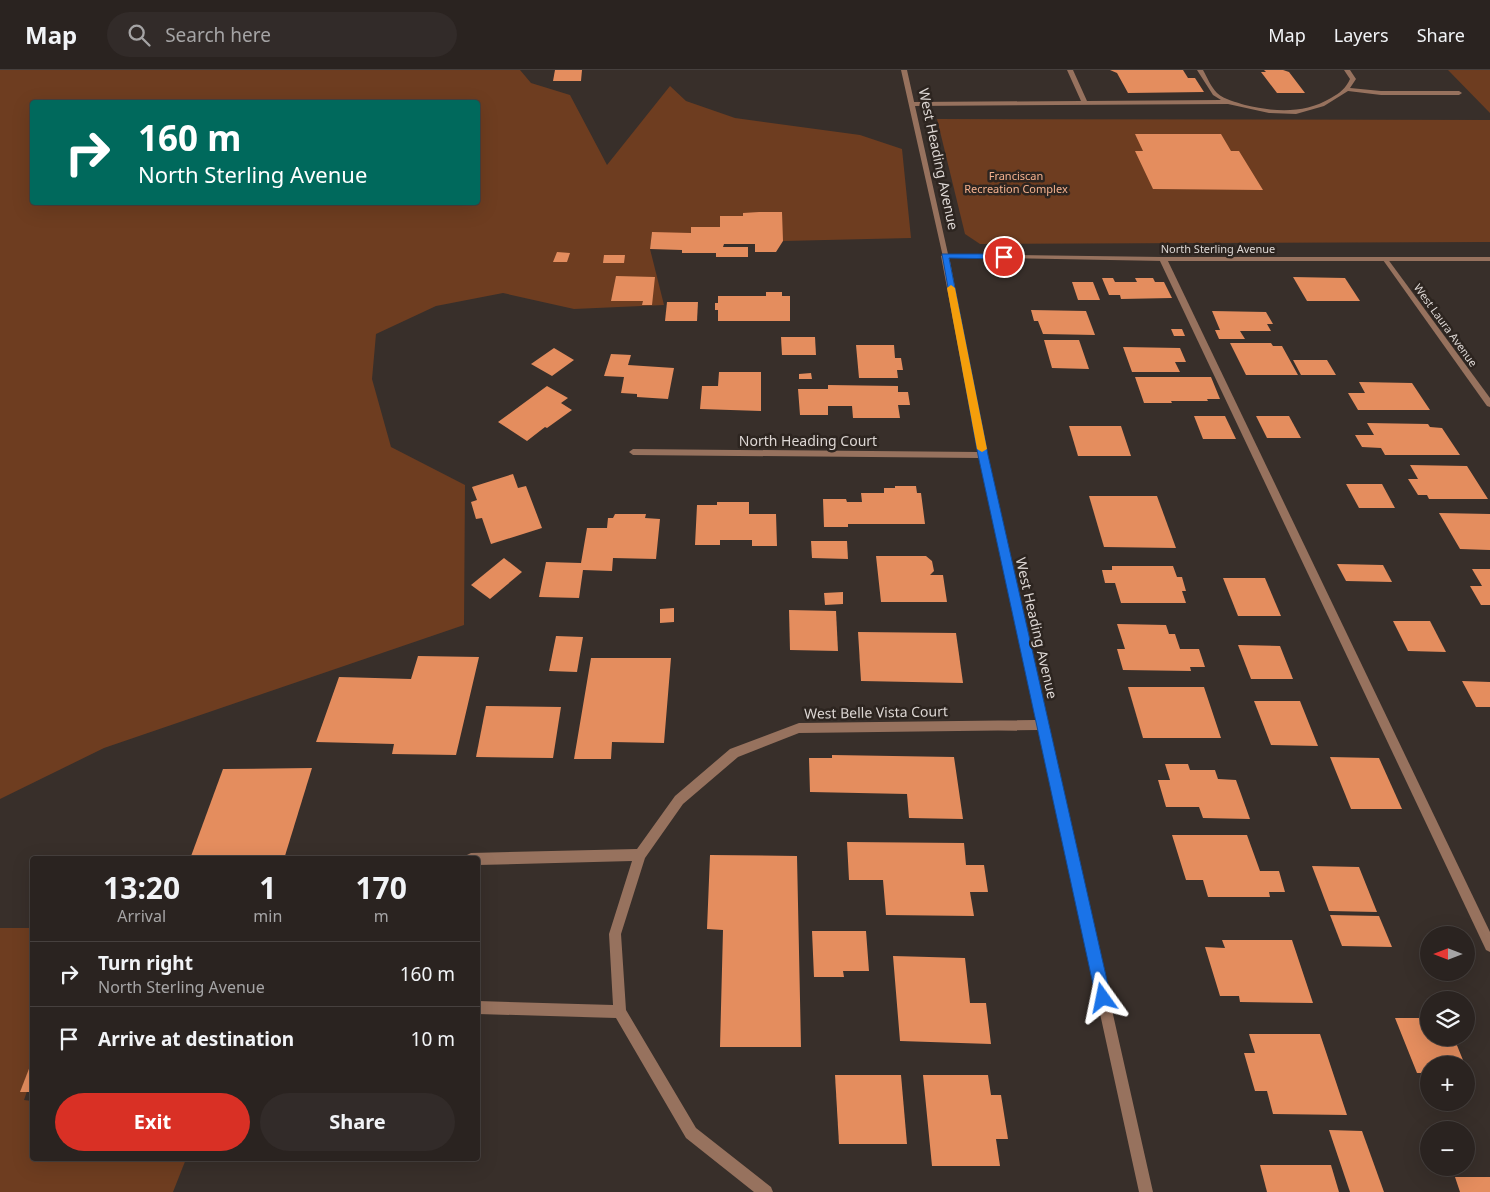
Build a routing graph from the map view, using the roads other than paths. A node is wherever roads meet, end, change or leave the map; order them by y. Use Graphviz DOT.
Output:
graph roads {
  1 [pos="904,70"];
  2 [pos="1070,70"];
  3 [pos="1200,70"];
  4 [pos="1347,70"];
  5 [pos="1349,90"];
  6 [pos="1460,93"];
  7 [pos="1228,102"];
  8 [pos="1085,103"];
  9 [pos="912,104"];
  10 [pos="945,256"];
  11 [pos="1163,259"];
  12 [pos="1385,259"];
  13 [pos="1490,259"];
  14 [pos="1490,404"];
  15 [pos="633,452"];
  16 [pos="983,455"];
  17 [pos="1043,725"];
  18 [pos="640,855"];
  19 [pos="480,859"];
  20 [pos="1490,946"];
  21 [pos="480,1008"];
  22 [pos="620,1012"];
  23 [pos="766,1192"];
  24 [pos="1146,1192"];
  1 -- 9 [label="street, West Heading Avenue"];
  2 -- 8 [label="street"];
  3 -- 7 [label="street"];
  4 -- 5 [label="street"];
  5 -- 6 [label="street"];
  5 -- 7 [label="street"];
  7 -- 8 [label="street"];
  8 -- 9 [label="street"];
  9 -- 10 [label="street, West Heading Avenue"];
  10 -- 11 [label="street, North Sterling Avenue"];
  10 -- 16 [label="street, West Heading Avenue"];
  11 -- 12 [label="street, North Sterling Avenue"];
  11 -- 20 [label="street"];
  12 -- 13 [label="street, North Sterling Avenue"];
  12 -- 14 [label="street, West Laura Avenue"];
  15 -- 16 [label="street, North Heading Court"];
  16 -- 17 [label="street, West Heading Avenue"];
  17 -- 18 [label="street, West Belle Vista Court"];
  17 -- 24 [label="street, West Heading Avenue"];
  18 -- 19 [label="street"];
  18 -- 22 [label="street, West Belle Vista Court"];
  21 -- 22 [label="street"];
  22 -- 23 [label="street, West Belle Vista Court"];
}
